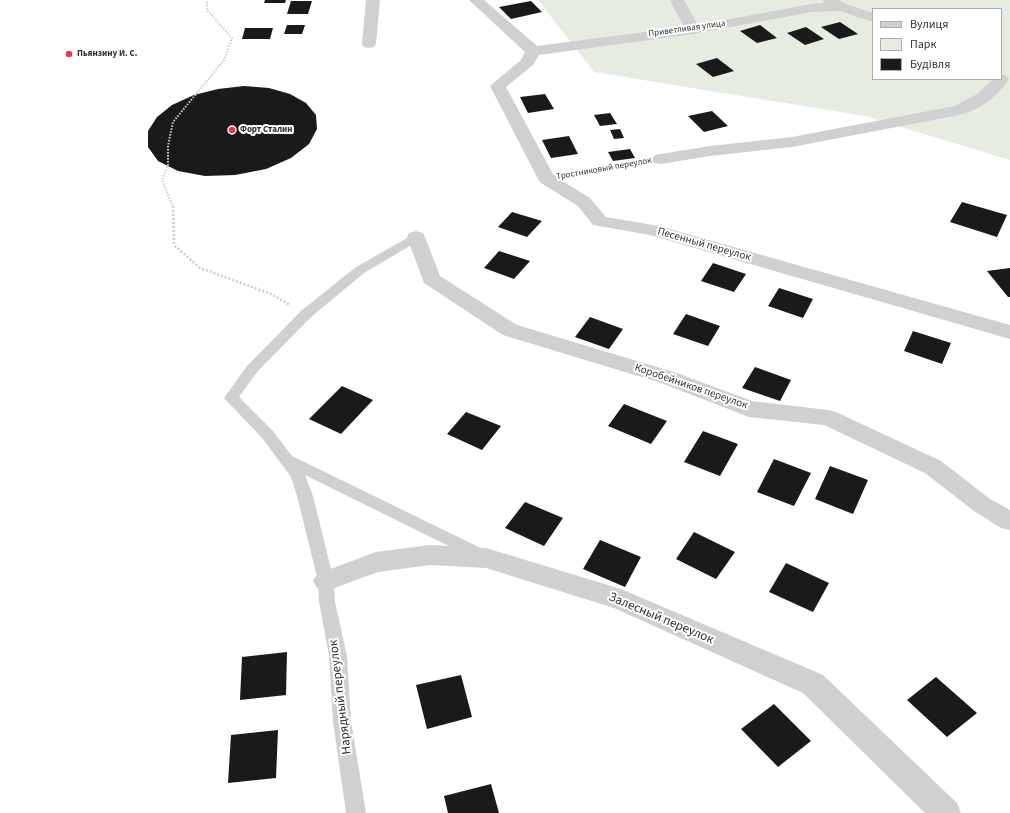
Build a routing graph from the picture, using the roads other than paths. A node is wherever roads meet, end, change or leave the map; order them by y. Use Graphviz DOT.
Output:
graph roads {
  1 [pos="373,0"];
  2 [pos="476,0"];
  3 [pos="677,0"];
  4 [pos="835,4"];
  5 [pos="872,18"];
  6 [pos="693,30"];
  7 [pos="370,44"];
  8 [pos="531,56"];
  9 [pos="1000,80"];
  10 [pos="661,159"];
  11 [pos="547,179"];
  12 [pos="416,237"];
  13 [pos="1010,332"];
  14 [pos="285,458"];
  15 [pos="1010,521"];
  16 [pos="492,560"];
  17 [pos="326,581"];
  18 [pos="356,813"];
  19 [pos="946,813"];
  1 -- 7 [label="street"];
  2 -- 8 [label="street"];
  3 -- 6 [label="street"];
  4 -- 5 [label="street"];
  4 -- 6 [label="street, Приветливая улица"];
  6 -- 8 [label="street, Приветливая улица"];
  8 -- 11 [label="street"];
  9 -- 10 [label="street"];
  10 -- 11 [label="lane, Тростниковый переулок"];
  11 -- 13 [label="street, Песенный переулок"];
  12 -- 14 [label="lane, Нарядный переулок"];
  12 -- 15 [label="street, Коробейников переулок"];
  14 -- 16 [label="lane"];
  14 -- 17 [label="lane, Нарядный переулок"];
  16 -- 17 [label="street, Залесный переулок"];
  16 -- 19 [label="street, Залесный переулок"];
  17 -- 18 [label="lane, Нарядный переулок"];
}
